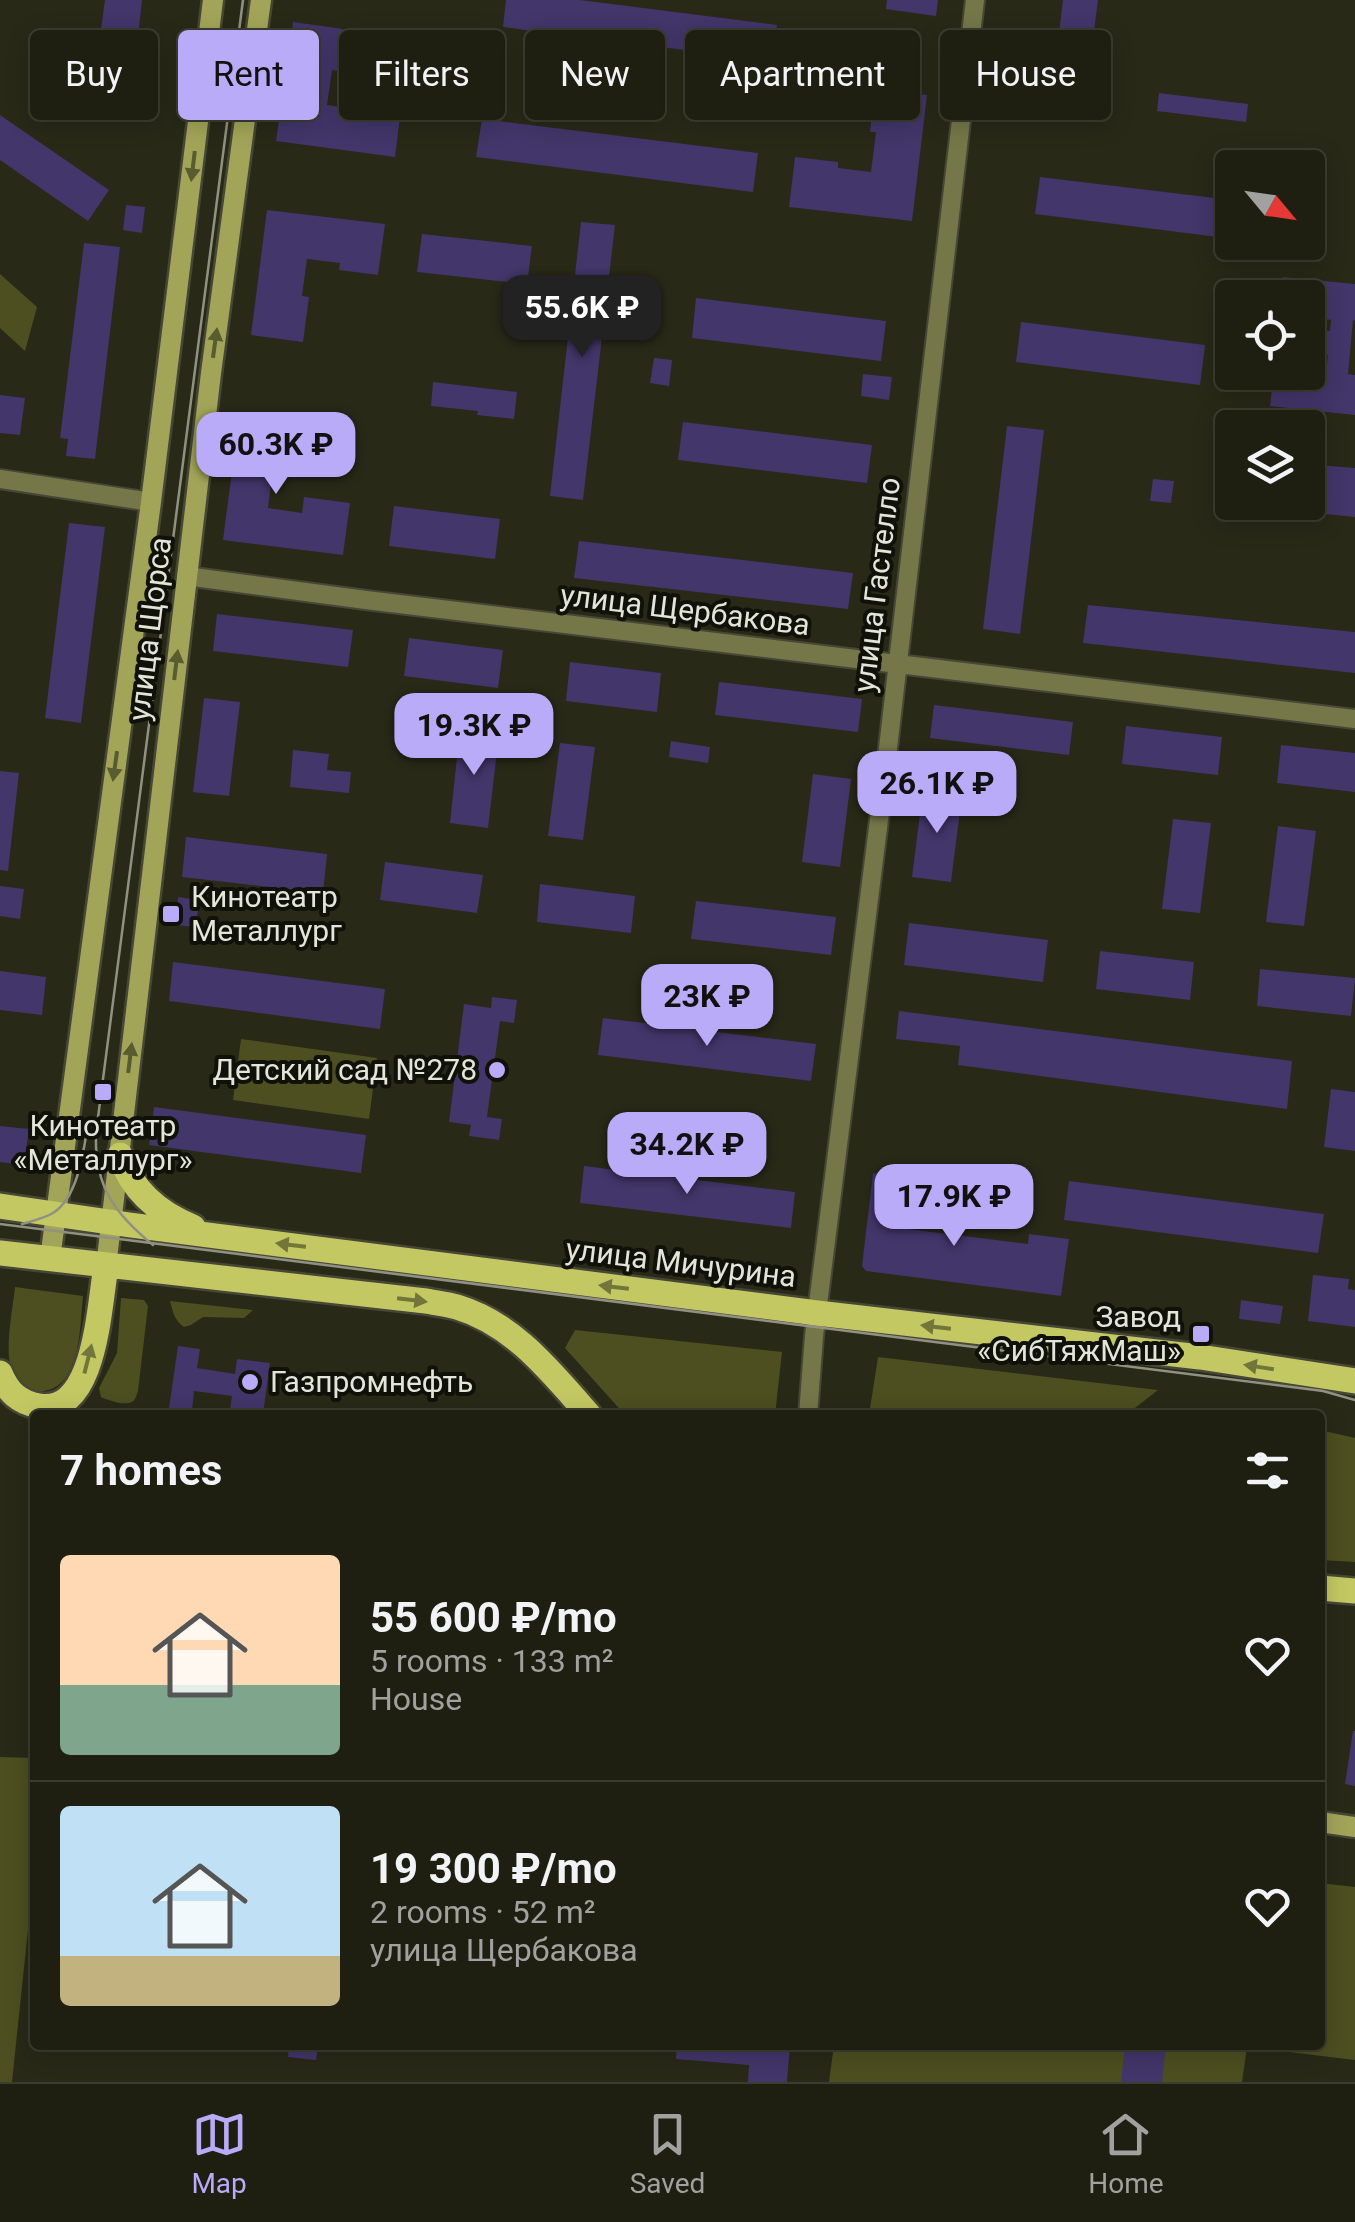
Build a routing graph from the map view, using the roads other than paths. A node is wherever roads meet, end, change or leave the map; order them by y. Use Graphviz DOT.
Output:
graph roads {
  1 [pos="213,0"];
  2 [pos="261,0"];
  3 [pos="975,0"];
  4 [pos="0,480"];
  5 [pos="150,502"];
  6 [pos="186,576"];
  7 [pos="898,664"];
  8 [pos="1355,718"];
  9 [pos="120,1154"];
  10 [pos="0,1206"];
  11 [pos="56,1213"];
  12 [pos="112,1222"];
  13 [pos="211,1235"];
  14 [pos="0,1253"];
  15 [pos="50,1259"];
  16 [pos="106,1267"];
  17 [pos="818,1313"];
  18 [pos="0,1374"];
  19 [pos="1355,1380"];
  20 [pos="585,1410"];
  21 [pos="808,1410"];
  22 [pos="1325,1588"];
  23 [pos="1355,1591"];
  24 [pos="1325,1823"];
  25 [pos="1355,1827"];
  1 -- 5 [label="main road, улица Щорса, one-way"];
  6 -- 2 [label="main road, улица Щорса, one-way"];
  3 -- 7 [label="street, улица Гастелло"];
  4 -- 5 [label="street"];
  5 -- 11 [label="main road, улица Щорса, one-way"];
  6 -- 7 [label="street, улица Щербакова"];
  9 -- 6 [label="main road, улица Щорса, one-way"];
  7 -- 8 [label="street, улица Щербакова"];
  7 -- 17 [label="street, улица Гастелло"];
  9 -- 12 [label="main road, улица Щорса"];
  9 -- 13 [label="main road"];
  10 -- 11 [label="main road, улица Мичурина"];
  11 -- 12 [label="main road, улица Мичурина"];
  11 -- 15 [label="main road, улица Щорса"];
  12 -- 13 [label="main road, улица Мичурина"];
  12 -- 16 [label="main road, улица Щорса"];
  17 -- 13 [label="main road, улица Мичурина, one-way"];
  14 -- 15 [label="main road"];
  15 -- 16 [label="main road"];
  18 -- 16 [label="main road, one-way"];
  16 -- 20 [label="main road, one-way"];
  19 -- 17 [label="main road, улица Мичурина, one-way"];
  17 -- 21 [label="street, улица Гастелло"];
  22 -- 23 [label="main road"];
  24 -- 25 [label="main road"];
}
